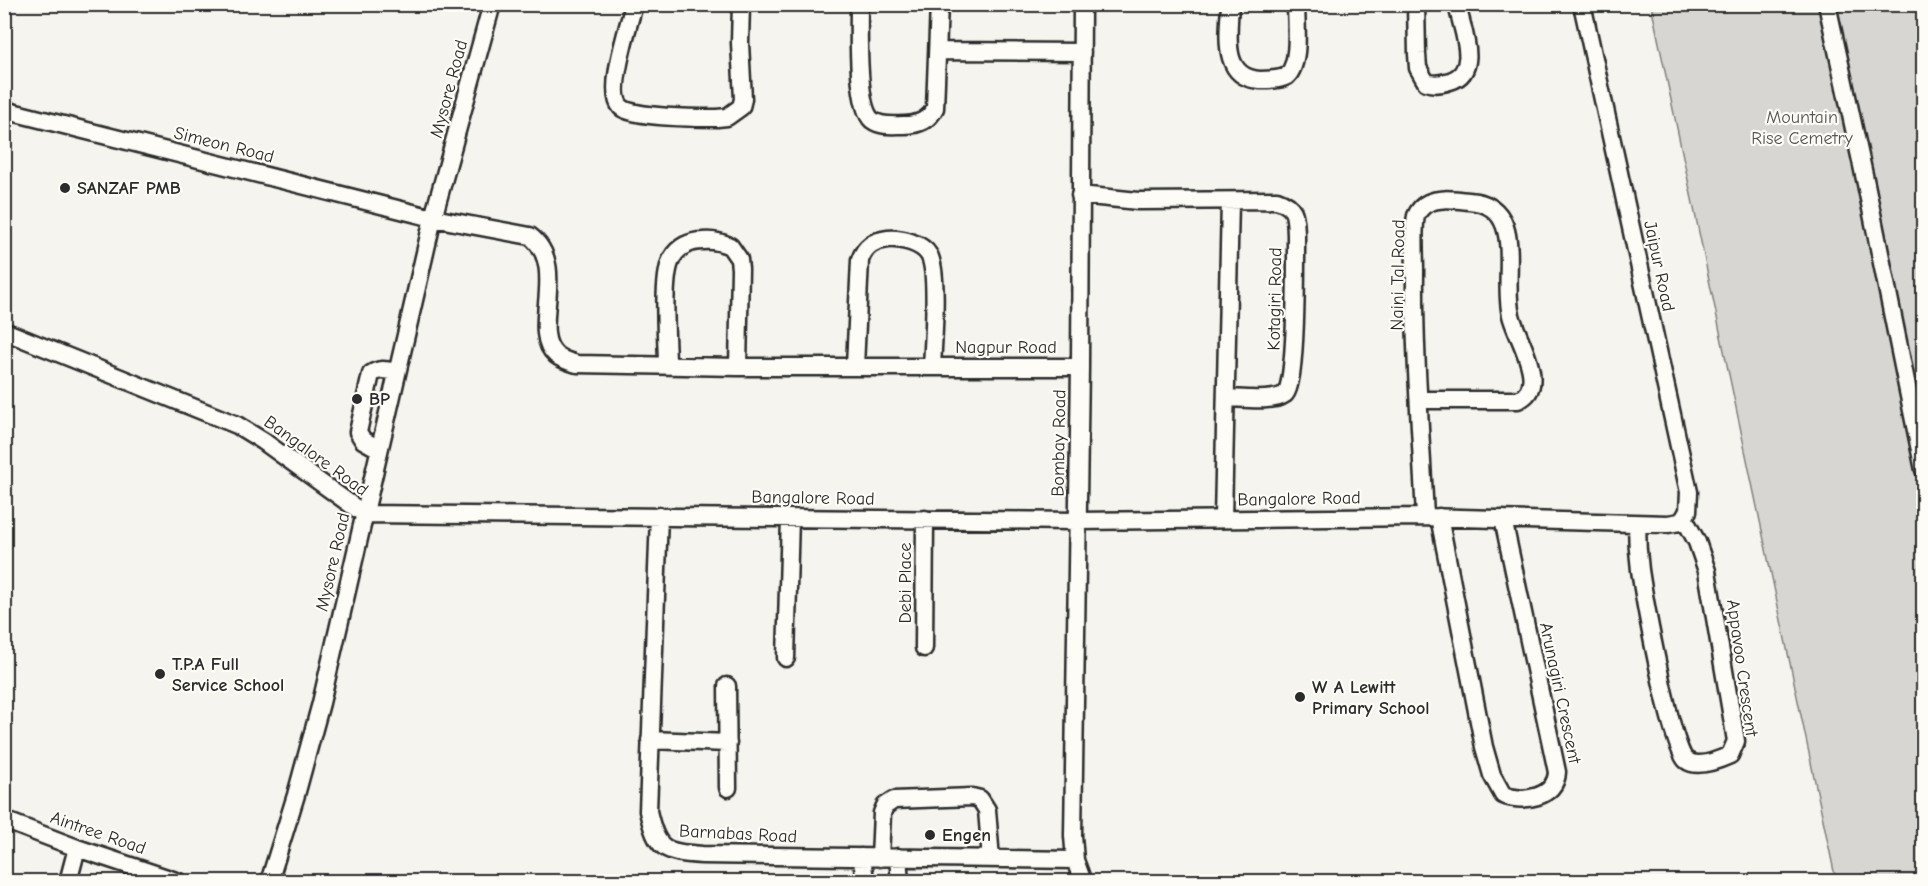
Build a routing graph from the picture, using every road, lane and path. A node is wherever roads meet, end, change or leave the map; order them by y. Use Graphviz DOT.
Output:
graph roads {
  1 [pos="492,4"];
  2 [pos="634,4"];
  3 [pos="741,4"];
  4 [pos="859,4"];
  5 [pos="939,4"];
  6 [pos="1082,4"];
  7 [pos="1230,4"];
  8 [pos="1296,4"];
  9 [pos="1416,4"];
  10 [pos="1457,4"];
  11 [pos="1582,4"];
  12 [pos="1827,4"];
  13 [pos="938,51"];
  14 [pos="1082,52"];
  15 [pos="4,110"];
  16 [pos="1080,195"];
  17 [pos="1230,201"];
  18 [pos="434,218"];
  19 [pos="4,332"];
  20 [pos="667,365"];
  21 [pos="855,366"];
  22 [pos="738,367"];
  23 [pos="932,367"];
  24 [pos="1080,367"];
  25 [pos="397,372"];
  26 [pos="1226,398"];
  27 [pos="1419,400"];
  28 [pos="379,449"];
  29 [pos="1923,470"];
  30 [pos="364,514"];
  31 [pos="659,516"];
  32 [pos="1432,517"];
  33 [pos="790,518"];
  34 [pos="1684,518"];
  35 [pos="925,519"];
  36 [pos="1223,519"];
  37 [pos="1503,519"];
  38 [pos="1077,521"];
  39 [pos="1637,524"];
  40 [pos="924,648"];
  41 [pos="786,658"];
  42 [pos="727,686"];
  43 [pos="650,740"];
  44 [pos="728,743"];
  45 [pos="728,788"];
  46 [pos="4,820"];
  47 [pos="77,848"];
  48 [pos="861,857"];
  49 [pos="898,857"];
  50 [pos="880,858"];
  51 [pos="991,859"];
  52 [pos="1075,860"];
  53 [pos="68,882"];
  54 [pos="179,882"];
  55 [pos="268,882"];
  56 [pos="866,882"];
  57 [pos="900,882"];
  58 [pos="1083,882"];
  1 -- 18 [label="street, Mysore Road"];
  2 -- 3 [label="street"];
  4 -- 13 [label="street"];
  5 -- 13 [label="street"];
  6 -- 14 [label="street, Bombay Road"];
  7 -- 8 [label="street"];
  9 -- 10 [label="street"];
  11 -- 34 [label="street, Jaipur Road"];
  12 -- 29 [label="street"];
  13 -- 14 [label="street"];
  14 -- 16 [label="street, Bombay Road"];
  15 -- 18 [label="street, Simeon Road"];
  16 -- 17 [label="street, Kotagiri Road"];
  16 -- 24 [label="street, Bombay Road"];
  17 -- 26 [label="street"];
  17 -- 26 [label="street, Kotagiri Road"];
  18 -- 20 [label="street, Nagpur Road"];
  18 -- 25 [label="street, Mysore Road"];
  19 -- 30 [label="street, Bangalore Road"];
  20 -- 22 [label="street, Nagpur Road"];
  20 -- 22 [label="street"];
  21 -- 22 [label="street, Nagpur Road"];
  21 -- 23 [label="street, Nagpur Road"];
  21 -- 23 [label="street, Nagpur Road"];
  23 -- 24 [label="street, Nagpur Road"];
  24 -- 38 [label="street, Bombay Road"];
  25 -- 28 [label="street, Mysore Road"];
  25 -- 28 [label="street"];
  26 -- 36 [label="street"];
  27 -- 27 [label="street, Naini Tal Road"];
  27 -- 32 [label="street, Naini Tal Road"];
  28 -- 30 [label="street, Mysore Road"];
  30 -- 31 [label="street, Bangalore Road"];
  30 -- 55 [label="street, Mysore Road"];
  31 -- 33 [label="street, Bangalore Road"];
  31 -- 43 [label="street, Barnabas Road"];
  32 -- 36 [label="street, Bangalore Road"];
  32 -- 37 [label="street, Bangalore Road"];
  32 -- 37 [label="street, Arunagiri Crescent"];
  33 -- 35 [label="street, Bangalore Road"];
  33 -- 41 [label="street"];
  34 -- 39 [label="street, Bangalore Road"];
  34 -- 39 [label="street, Appavoo Crescent"];
  35 -- 38 [label="street, Bangalore Road"];
  35 -- 40 [label="street, Debi Place"];
  36 -- 38 [label="street, Bangalore Road"];
  37 -- 39 [label="street, Bangalore Road"];
  38 -- 52 [label="street, Bombay Road"];
  42 -- 44 [label="street"];
  43 -- 44 [label="street"];
  43 -- 48 [label="street, Barnabas Road"];
  44 -- 45 [label="street"];
  46 -- 47 [label="street, Aintree Road"];
  47 -- 53 [label="street"];
  47 -- 54 [label="street, Aintree Road"];
  48 -- 50 [label="street, Barnabas Road"];
  48 -- 56 [label="street"];
  49 -- 50 [label="street, Barnabas Road"];
  49 -- 51 [label="street, Barnabas Road"];
  49 -- 57 [label="street"];
  50 -- 51 [label="street"];
  51 -- 52 [label="street, Barnabas Road"];
  52 -- 58 [label="street, Bombay Road"];
}
